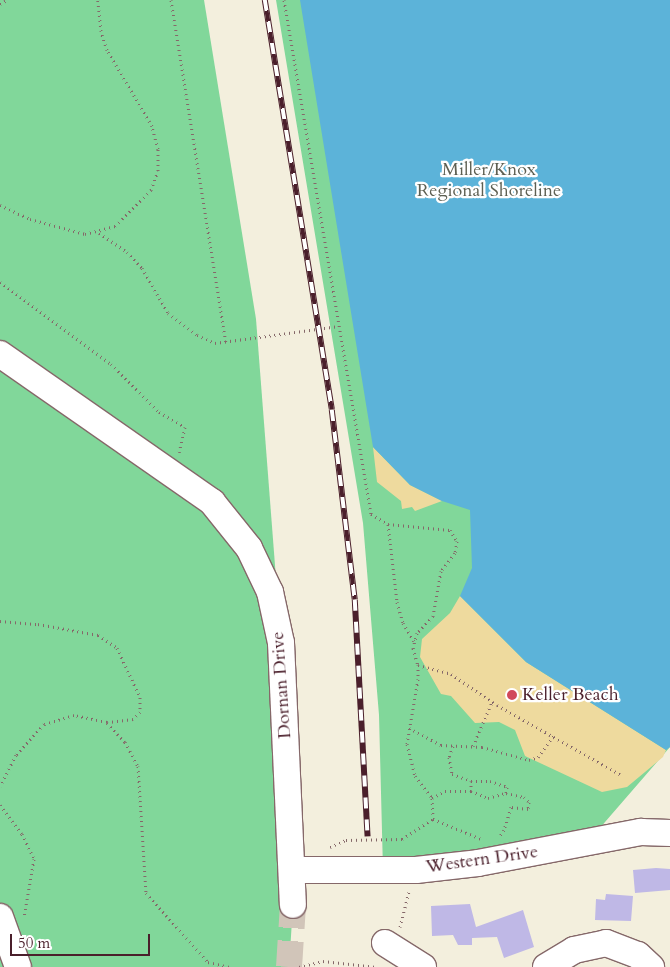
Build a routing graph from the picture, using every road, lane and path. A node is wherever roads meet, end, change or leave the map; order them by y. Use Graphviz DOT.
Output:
graph roads {
  1 [pos="7,0"];
  2 [pos="98,0"];
  3 [pos="171,0"];
  4 [pos="284,0"];
  5 [pos="0,4"];
  6 [pos="0,205"];
  7 [pos="99,233"];
  8 [pos="0,282"];
  9 [pos="339,326"];
  10 [pos="226,342"];
  11 [pos="0,354"];
  12 [pos="167,469"];
  13 [pos="388,524"];
  14 [pos="0,621"];
  15 [pos="414,642"];
  16 [pos="418,665"];
  17 [pos="492,702"];
  18 [pos="107,722"];
  19 [pos="409,728"];
  20 [pos="553,736"];
  21 [pos="453,746"];
  22 [pos="473,746"];
  23 [pos="621,775"];
  24 [pos="471,781"];
  25 [pos="0,786"];
  26 [pos="470,791"];
  27 [pos="506,793"];
  28 [pos="432,798"];
  29 [pos="0,805"];
  30 [pos="433,819"];
  31 [pos="670,833"];
  32 [pos="498,851"];
  33 [pos="320,852"];
  34 [pos="293,870"];
  35 [pos="416,870"];
  36 [pos="293,905"];
  37 [pos="12,921"];
  38 [pos="397,958"];
  39 [pos="18,967"];
  40 [pos="229,967"];
  41 [pos="299,967"];
  42 [pos="546,967"];
  43 [pos="651,967"];
  1 -- 5 [label="path"];
  2 -- 7 [label="path"];
  3 -- 10 [label="path"];
  4 -- 9 [label="path"];
  6 -- 7 [label="path"];
  7 -- 10 [label="path"];
  8 -- 12 [label="path"];
  9 -- 10 [label="path"];
  9 -- 13 [label="path"];
  11 -- 12 [label="street, Dornan Drive"];
  12 -- 34 [label="street, Dornan Drive"];
  13 -- 15 [label="path"];
  13 -- 15 [label="path"];
  14 -- 18 [label="path"];
  15 -- 16 [label="path"];
  16 -- 17 [label="path"];
  16 -- 19 [label="path"];
  17 -- 20 [label="path"];
  17 -- 22 [label="path"];
  18 -- 25 [label="path"];
  18 -- 40 [label="path"];
  19 -- 21 [label="path"];
  19 -- 28 [label="path"];
  20 -- 22 [label="path"];
  20 -- 23 [label="path"];
  21 -- 22 [label="path"];
  21 -- 24 [label="path"];
  24 -- 26 [label="path"];
  24 -- 27 [label="path"];
  26 -- 27 [label="path"];
  26 -- 28 [label="path"];
  27 -- 32 [label="path"];
  28 -- 30 [label="path"];
  29 -- 37 [label="path"];
  30 -- 32 [label="path"];
  30 -- 33 [label="path"];
  31 -- 32 [label="street, Western Drive"];
  32 -- 35 [label="street, Western Drive"];
  34 -- 35 [label="street, Western Drive"];
  34 -- 36 [label="street, Dornan Drive"];
  35 -- 38 [label="path"];
  37 -- 39 [label="street"];
  38 -- 41 [label="path"];
  42 -- 43 [label="street"];
}
